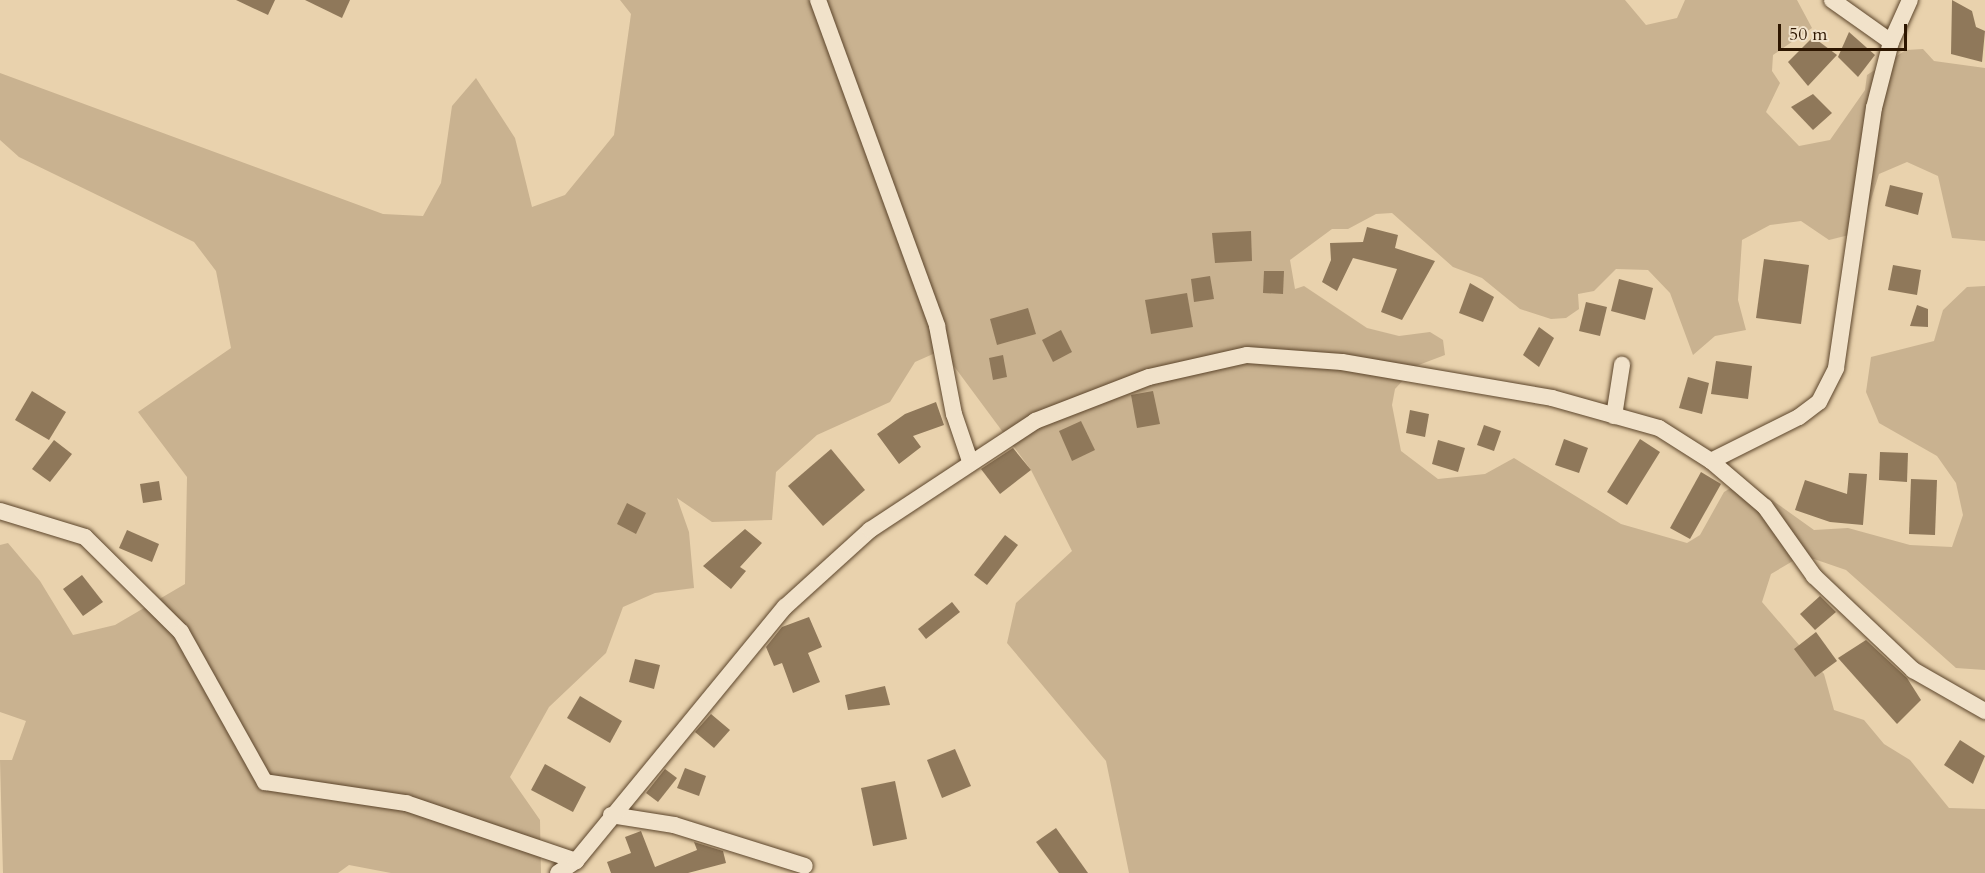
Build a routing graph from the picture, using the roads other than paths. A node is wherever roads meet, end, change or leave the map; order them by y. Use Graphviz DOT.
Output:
graph roads {
  1 [pos="818,0"];
  2 [pos="1832,0"];
  3 [pos="1910,0"];
  4 [pos="1891,42"];
  5 [pos="1622,365"];
  6 [pos="1614,416"];
  7 [pos="970,461"];
  8 [pos="1711,461"];
  9 [pos="0,511"];
  10 [pos="1985,711"];
  11 [pos="611,815"];
  12 [pos="576,861"];
  13 [pos="805,866"];
  14 [pos="558,873"];
  1 -- 7 [label="street"];
  2 -- 4 [label="street"];
  3 -- 4 [label="street"];
  4 -- 8 [label="street"];
  5 -- 6 [label="street"];
  6 -- 7 [label="street"];
  6 -- 8 [label="street"];
  7 -- 11 [label="street"];
  8 -- 10 [label="street"];
  9 -- 12 [label="street"];
  11 -- 12 [label="street"];
  11 -- 13 [label="street"];
  12 -- 14 [label="street"];
}
